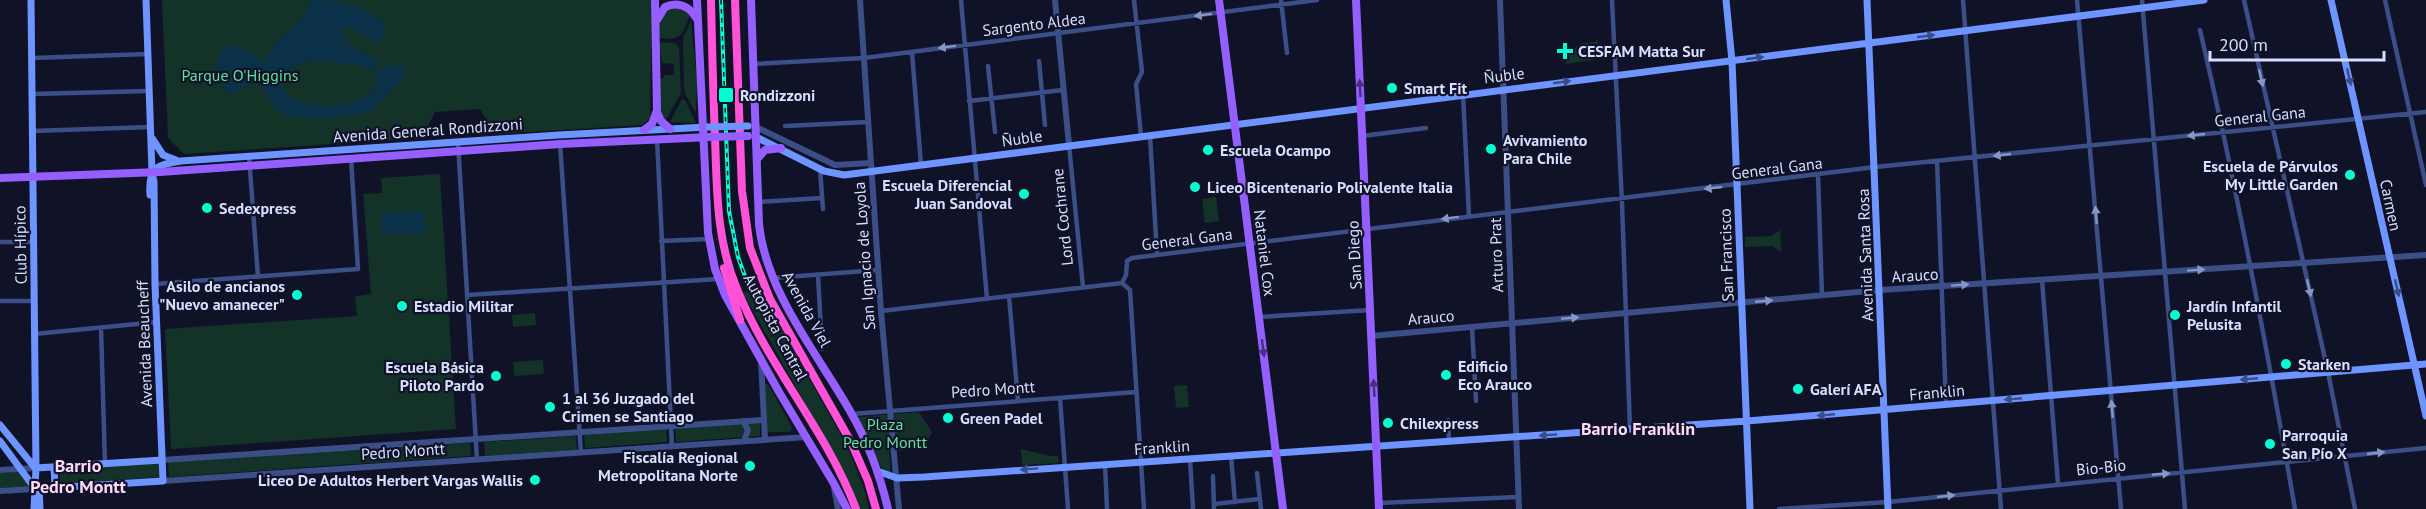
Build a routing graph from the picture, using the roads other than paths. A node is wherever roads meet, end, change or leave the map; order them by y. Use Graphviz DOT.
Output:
graph roads {
  1 [pos="31,0"];
  2 [pos="146,0"];
  3 [pos="655,0"];
  4 [pos="697,0"];
  5 [pos="711,0"];
  6 [pos="735,0"];
  7 [pos="751,0"];
  8 [pos="860,0"];
  9 [pos="961,0"];
  10 [pos="1055,0"];
  11 [pos="1134,0"];
  12 [pos="1219,0"];
  13 [pos="1317,0"];
  14 [pos="1356,0"];
  15 [pos="1500,0"];
  16 [pos="1612,0"];
  17 [pos="1726,0"];
  18 [pos="1867,0"];
  19 [pos="1963,0"];
  20 [pos="2077,0"];
  21 [pos="2204,0"];
  22 [pos="2244,0"];
  23 [pos="2331,0"];
  24 [pos="2385,0"];
  25 [pos="1281,2"];
  26 [pos="2143,4"];
  27 [pos="1220,12"];
  28 [pos="2079,16"];
  29 [pos="698,20"];
  30 [pos="1137,23"];
  31 [pos="655,24"];
  32 [pos="2200,30"];
  33 [pos="1965,31"];
  34 [pos="1058,33"];
  35 [pos="1868,43"];
  36 [pos="964,45"];
  37 [pos="912,52"];
  38 [pos="1287,53"];
  39 [pos="148,54"];
  40 [pos="32,58"];
  41 [pos="864,58"];
  42 [pos="1039,61"];
  43 [pos="1732,61"];
  44 [pos="753,64"];
  45 [pos="988,66"];
  46 [pos="1616,75"];
  47 [pos="1504,89"];
  48 [pos="1064,90"];
  49 [pos="149,91"];
  50 [pos="1042,93"];
  51 [pos="32,94"];
  52 [pos="1463,94"];
  53 [pos="991,98"];
  54 [pos="969,101"];
  55 [pos="1361,107"];
  56 [pos="657,110"];
  57 [pos="2426,112"];
  58 [pos="2410,113"];
  59 [pos="2358,119"];
  60 [pos="868,122"];
  61 [pos="1234,123"];
  62 [pos="1045,125"];
  63 [pos="752,126"];
  64 [pos="785,126"];
  65 [pos="151,127"];
  66 [pos="706,127"];
  67 [pos="2272,127"];
  68 [pos="1426,128"];
  69 [pos="670,129"];
  70 [pos="644,130"];
  71 [pos="32,131"];
  72 [pos="995,132"];
  73 [pos="2224,132"];
  74 [pos="559,135"];
  75 [pos="1150,135"];
  76 [pos="151,136"];
  77 [pos="752,136"];
  78 [pos="1141,136"];
  79 [pos="1362,136"];
  80 [pos="707,137"];
  81 [pos="657,139"];
  82 [pos="2154,139"];
  83 [pos="458,142"];
  84 [pos="560,144"];
  85 [pos="1069,146"];
  86 [pos="2090,146"];
  87 [pos="781,148"];
  88 [pos="351,149"];
  89 [pos="458,151"];
  90 [pos="249,156"];
  91 [pos="1975,157"];
  92 [pos="351,158"];
  93 [pos="974,158"];
  94 [pos="757,159"];
  95 [pos="181,161"];
  96 [pos="1937,161"];
  97 [pos="871,163"];
  98 [pos="250,165"];
  99 [pos="921,165"];
  100 [pos="1875,167"];
  101 [pos="820,169"];
  102 [pos="872,171"];
  103 [pos="152,172"];
  104 [pos="1818,175"];
  105 [pos="0,178"];
  106 [pos="32,178"];
  107 [pos="1737,185"];
  108 [pos="2426,185"];
  109 [pos="822,198"];
  110 [pos="1622,198"];
  111 [pos="758,202"];
  112 [pos="823,209"];
  113 [pos="1508,211"];
  114 [pos="1469,216"];
  115 [pos="1366,229"];
  116 [pos="721,237"];
  117 [pos="709,239"];
  118 [pos="661,241"];
  119 [pos="0,242"];
  120 [pos="33,242"];
  121 [pos="1250,243"];
  122 [pos="1156,255"];
  123 [pos="2426,255"];
  124 [pos="2389,257"];
  125 [pos="2303,263"];
  126 [pos="2250,266"];
  127 [pos="878,270"];
  128 [pos="2166,272"];
  129 [pos="818,275"];
  130 [pos="2101,276"];
  131 [pos="258,277"];
  132 [pos="773,278"];
  133 [pos="718,279"];
  134 [pos="2042,280"];
  135 [pos="663,283"];
  136 [pos="1122,283"];
  137 [pos="155,284"];
  138 [pos="1985,284"];
  139 [pos="1942,286"];
  140 [pos="1083,287"];
  141 [pos="569,289"];
  142 [pos="1881,290"];
  143 [pos="467,295"];
  144 [pos="1009,296"];
  145 [pos="1822,296"];
  146 [pos="987,299"];
  147 [pos="34,301"];
  148 [pos="0,302"];
  149 [pos="1742,303"];
  150 [pos="1370,310"];
  151 [pos="881,311"];
  152 [pos="1626,313"];
  153 [pos="1259,316"];
  154 [pos="740,320"];
  155 [pos="157,322"];
  156 [pos="1511,323"];
  157 [pos="1472,327"];
  158 [pos="101,328"];
  159 [pos="34,334"];
  160 [pos="1371,336"];
  161 [pos="822,349"];
  162 [pos="761,359"];
  163 [pos="2415,364"];
  164 [pos="2426,364"];
  165 [pos="2328,372"];
  166 [pos="2272,377"];
  167 [pos="2176,385"];
  168 [pos="2111,391"];
  169 [pos="1136,392"];
  170 [pos="2052,396"];
  171 [pos="1060,398"];
  172 [pos="1018,401"];
  173 [pos="1476,401"];
  174 [pos="1993,401"];
  175 [pos="1946,405"];
  176 [pos="1885,410"];
  177 [pos="890,411"];
  178 [pos="852,414"];
  179 [pos="2426,416"];
  180 [pos="764,420"];
  181 [pos="1448,420"];
  182 [pos="742,421"];
  183 [pos="1747,421"];
  184 [pos="0,425"];
  185 [pos="671,426"];
  186 [pos="1630,429"];
  187 [pos="579,432"];
  188 [pos="807,437"];
  189 [pos="1517,437"];
  190 [pos="476,439"];
  191 [pos="765,440"];
  192 [pos="0,441"];
  193 [pos="744,441"];
  194 [pos="1449,441"];
  195 [pos="672,446"];
  196 [pos="1376,446"];
  197 [pos="2426,447"];
  198 [pos="36,452"];
  199 [pos="581,453"];
  200 [pos="1276,453"];
  201 [pos="24,455"];
  202 [pos="1231,456"];
  203 [pos="2345,456"];
  204 [pos="1190,459"];
  205 [pos="162,460"];
  206 [pos="477,460"];
  207 [pos="1140,462"];
  208 [pos="2287,462"];
  209 [pos="105,464"];
  210 [pos="1105,464"];
  211 [pos="54,467"];
  212 [pos="1066,467"];
  213 [pos="36,468"];
  214 [pos="22,469"];
  215 [pos="0,470"];
  216 [pos="878,471"];
  217 [pos="2182,472"];
  218 [pos="1257,473"];
  219 [pos="1213,476"];
  220 [pos="897,478"];
  221 [pos="2118,478"];
  222 [pos="163,481"];
  223 [pos="833,482"];
  224 [pos="2058,484"];
  225 [pos="55,487"];
  226 [pos="37,488"];
  227 [pos="2000,490"];
  228 [pos="0,491"];
  229 [pos="1518,497"];
  230 [pos="1259,499"];
  231 [pos="1244,501"];
  232 [pos="1228,502"];
  233 [pos="1235,502"];
  234 [pos="1888,505"];
  235 [pos="1214,506"];
  236 [pos="1378,506"];
  237 [pos="34,509"];
  238 [pos="40,509"];
  239 [pos="838,509"];
  240 [pos="847,509"];
  241 [pos="856,509"];
  242 [pos="876,509"];
  243 [pos="888,509"];
  244 [pos="899,509"];
  245 [pos="1068,509"];
  246 [pos="1107,509"];
  247 [pos="1144,509"];
  248 [pos="1193,509"];
  249 [pos="1228,509"];
  250 [pos="1244,509"];
  251 [pos="1261,509"];
  252 [pos="1283,509"];
  253 [pos="1519,509"];
  254 [pos="1750,509"];
  255 [pos="1779,509"];
  256 [pos="2001,509"];
  257 [pos="2121,509"];
  258 [pos="2185,509"];
  259 [pos="2295,509"];
  260 [pos="2355,509"];
  1 -- 40 [label="main road, Club Hípico"];
  2 -- 39 [label="main road, Avenida Beaucheff"];
  3 -- 31 [label="main road"];
  4 -- 29 [label="main road"];
  5 -- 116 [label="highway, Autopista Central"];
  6 -- 242 [label="highway, Autopista Central"];
  7 -- 44 [label="main road, Avenida Viel"];
  8 -- 41 [label="street, San Ignacio de Loyola"];
  9 -- 36 [label="street"];
  10 -- 34 [label="street, Lord Cochrane"];
  11 -- 30 [label="street"];
  12 -- 27 [label="main road, Nataniel Cox"];
  13 -- 25 [label="street, Sargento Aldea"];
  55 -- 14 [label="main road, San Diego, one-way"];
  15 -- 47 [label="street, Arturo Prat"];
  16 -- 46 [label="street"];
  17 -- 43 [label="main road, San Francisco"];
  18 -- 35 [label="main road, Avenida Santa Rosa"];
  19 -- 33 [label="street"];
  20 -- 28 [label="street"];
  21 -- 26 [label="main road, Ñuble"];
  22 -- 67 [label="street, one-way"];
  23 -- 59 [label="main road, Carmen, one-way"];
  24 -- 58 [label="street"];
  25 -- 27 [label="street, Sargento Aldea"];
  25 -- 38 [label="street"];
  26 -- 28 [label="main road, Ñuble"];
  26 -- 82 [label="street"];
  27 -- 30 [label="street, Sargento Aldea, one-way"];
  27 -- 61 [label="main road, Nataniel Cox"];
  28 -- 33 [label="main road, Ñuble"];
  28 -- 86 [label="street"];
  29 -- 31 [label="main road"];
  29 -- 66 [label="main road"];
  30 -- 34 [label="street, Sargento Aldea"];
  30 -- 78 [label="street"];
  31 -- 56 [label="main road"];
  32 -- 73 [label="street"];
  35 -- 33 [label="main road, Ñuble, one-way"];
  33 -- 91 [label="street"];
  34 -- 36 [label="street, Sargento Aldea"];
  34 -- 48 [label="street, Lord Cochrane"];
  43 -- 35 [label="main road, Ñuble, one-way"];
  35 -- 100 [label="main road, Avenida Santa Rosa"];
  36 -- 37 [label="street, Sargento Aldea, one-way"];
  36 -- 54 [label="street"];
  37 -- 41 [label="street, Sargento Aldea"];
  37 -- 99 [label="street"];
  39 -- 40 [label="street"];
  39 -- 49 [label="main road, Avenida Beaucheff"];
  40 -- 51 [label="main road, Club Hípico"];
  41 -- 44 [label="street, Sargento Aldea"];
  41 -- 60 [label="street, San Ignacio de Loyola"];
  42 -- 50 [label="street"];
  43 -- 46 [label="main road, Ñuble"];
  43 -- 107 [label="main road, San Francisco"];
  44 -- 63 [label="main road, Avenida Viel"];
  45 -- 53 [label="street"];
  47 -- 46 [label="main road, Ñuble, one-way"];
  46 -- 110 [label="street"];
  47 -- 52 [label="main road, Ñuble"];
  47 -- 113 [label="street, Arturo Prat"];
  48 -- 50 [label="street"];
  48 -- 85 [label="street, Lord Cochrane"];
  49 -- 51 [label="street"];
  49 -- 65 [label="main road, Avenida Beaucheff"];
  50 -- 53 [label="street"];
  50 -- 62 [label="street"];
  51 -- 71 [label="main road, Club Hípico"];
  52 -- 55 [label="main road, Ñuble"];
  52 -- 114 [label="street"];
  53 -- 54 [label="street"];
  53 -- 72 [label="street"];
  54 -- 93 [label="street"];
  55 -- 61 [label="main road, Ñuble"];
  55 -- 79 [label="main road, San Diego"];
  56 -- 69 [label="main road"];
  56 -- 70 [label="main road"];
  57 -- 58 [label="street, General Gana"];
  58 -- 59 [label="street, General Gana"];
  58 -- 108 [label="street"];
  59 -- 67 [label="street, General Gana"];
  59 -- 124 [label="main road, Carmen"];
  60 -- 64 [label="street"];
  60 -- 97 [label="street, San Ignacio de Loyola"];
  61 -- 75 [label="main road, Ñuble"];
  61 -- 121 [label="main road, Nataniel Cox"];
  63 -- 66 [label="main road, bridge"];
  63 -- 77 [label="main road, Avenida Viel"];
  63 -- 97 [label="street"];
  65 -- 71 [label="street"];
  65 -- 76 [label="main road, Avenida Beaucheff"];
  66 -- 69 [label="main road, Avenida General Rondizzoni"];
  66 -- 80 [label="main road"];
  67 -- 73 [label="street, General Gana"];
  67 -- 125 [label="street"];
  68 -- 79 [label="street"];
  69 -- 70 [label="main road, Avenida General Rondizzoni"];
  70 -- 74 [label="main road, Avenida General Rondizzoni"];
  71 -- 106 [label="main road, Club Hípico"];
  73 -- 82 [label="street, General Gana, one-way"];
  73 -- 126 [label="street"];
  74 -- 83 [label="main road, Avenida General Rondizzoni"];
  74 -- 84 [label="street"];
  75 -- 78 [label="main road, Ñuble"];
  75 -- 122 [label="street"];
  76 -- 95 [label="main road"];
  76 -- 103 [label="main road, Avenida Beaucheff"];
  77 -- 80 [label="main road, Ñuble, bridge"];
  77 -- 87 [label="main road, Ñuble"];
  77 -- 94 [label="main road, Avenida Viel"];
  78 -- 85 [label="main road, Ñuble"];
  79 -- 115 [label="main road, San Diego"];
  80 -- 81 [label="main road, Avenida General Rondizzoni"];
  80 -- 117 [label="main road"];
  81 -- 84 [label="main road, Avenida General Rondizzoni"];
  81 -- 118 [label="street"];
  82 -- 86 [label="street, General Gana"];
  82 -- 128 [label="street"];
  83 -- 88 [label="main road, Avenida General Rondizzoni"];
  83 -- 89 [label="street"];
  84 -- 89 [label="main road, Avenida General Rondizzoni"];
  84 -- 141 [label="street"];
  85 -- 93 [label="main road, Ñuble"];
  85 -- 140 [label="street, Lord Cochrane"];
  86 -- 91 [label="street, General Gana, one-way"];
  130 -- 86 [label="street, one-way"];
  87 -- 94 [label="main road"];
  87 -- 101 [label="main road, Ñuble"];
  88 -- 90 [label="main road, Avenida General Rondizzoni"];
  88 -- 92 [label="street"];
  89 -- 92 [label="main road, Avenida General Rondizzoni"];
  89 -- 143 [label="street"];
  90 -- 95 [label="main road, Avenida General Rondizzoni"];
  90 -- 98 [label="street"];
  91 -- 96 [label="street, General Gana"];
  91 -- 138 [label="street"];
  92 -- 98 [label="main road, Avenida General Rondizzoni"];
  92 -- 131 [label="street"];
  93 -- 99 [label="main road, Ñuble"];
  93 -- 146 [label="street"];
  94 -- 111 [label="main road, Avenida Viel"];
  95 -- 103 [label="main road, Avenida General Rondizzoni"];
  96 -- 100 [label="street, General Gana"];
  96 -- 139 [label="street"];
  97 -- 102 [label="street, San Ignacio de Loyola"];
  98 -- 103 [label="main road, Avenida General Rondizzoni"];
  98 -- 131 [label="street"];
  99 -- 102 [label="main road, Ñuble"];
  100 -- 104 [label="street, General Gana"];
  100 -- 142 [label="main road, Avenida Santa Rosa"];
  101 -- 102 [label="main road, Ñuble"];
  101 -- 109 [label="street"];
  102 -- 127 [label="street, San Ignacio de Loyola"];
  103 -- 106 [label="main road, Avenida General Rondizzoni"];
  103 -- 137 [label="main road, Avenida Beaucheff"];
  104 -- 107 [label="street, General Gana"];
  104 -- 145 [label="street"];
  105 -- 106 [label="main road, Avenida General Rondizzoni"];
  106 -- 120 [label="main road, Club Hípico"];
  107 -- 110 [label="street, General Gana, one-way"];
  107 -- 149 [label="main road, San Francisco"];
  109 -- 111 [label="street"];
  109 -- 112 [label="street"];
  110 -- 113 [label="street, General Gana"];
  110 -- 152 [label="street"];
  111 -- 132 [label="main road, Avenida Viel"];
  113 -- 114 [label="street, General Gana"];
  113 -- 156 [label="street, Arturo Prat"];
  114 -- 115 [label="street, General Gana, one-way"];
  115 -- 121 [label="street, General Gana"];
  115 -- 150 [label="main road, San Diego"];
  116 -- 154 [label="highway"];
  116 -- 241 [label="highway, Autopista Central"];
  117 -- 118 [label="street"];
  117 -- 133 [label="main road"];
  118 -- 135 [label="street"];
  119 -- 120 [label="street"];
  120 -- 147 [label="main road, Club Hípico"];
  121 -- 122 [label="street, General Gana"];
  121 -- 153 [label="main road, Nataniel Cox"];
  122 -- 136 [label="street, General Gana"];
  123 -- 124 [label="street, Arauco"];
  124 -- 125 [label="street, Arauco"];
  124 -- 163 [label="main road, Carmen, one-way"];
  125 -- 126 [label="street, Arauco"];
  125 -- 165 [label="street, one-way"];
  128 -- 126 [label="street, Arauco, one-way"];
  126 -- 166 [label="street"];
  127 -- 129 [label="street"];
  127 -- 151 [label="street, San Ignacio de Loyola"];
  128 -- 130 [label="street, Arauco"];
  128 -- 167 [label="street"];
  129 -- 132 [label="street"];
  129 -- 161 [label="street"];
  130 -- 134 [label="street, Arauco"];
  130 -- 168 [label="street"];
  131 -- 137 [label="street"];
  132 -- 178 [label="main road, Avenida Viel"];
  133 -- 135 [label="street"];
  133 -- 154 [label="main road"];
  134 -- 138 [label="street, Arauco"];
  134 -- 170 [label="street"];
  135 -- 141 [label="street"];
  135 -- 185 [label="street"];
  136 -- 140 [label="street"];
  136 -- 169 [label="street"];
  137 -- 155 [label="main road, Avenida Beaucheff"];
  139 -- 138 [label="street, Arauco, one-way"];
  138 -- 174 [label="street"];
  139 -- 142 [label="street, Arauco"];
  139 -- 175 [label="street"];
  140 -- 144 [label="street"];
  141 -- 143 [label="street"];
  141 -- 187 [label="street"];
  142 -- 145 [label="street, Arauco"];
  142 -- 176 [label="main road, Avenida Santa Rosa"];
  143 -- 190 [label="street"];
  144 -- 146 [label="street"];
  144 -- 172 [label="street"];
  149 -- 145 [label="street, Arauco, one-way"];
  146 -- 151 [label="street"];
  147 -- 148 [label="street"];
  147 -- 159 [label="main road, Club Hípico"];
  149 -- 152 [label="street, Arauco"];
  149 -- 183 [label="main road, San Francisco"];
  150 -- 153 [label="street"];
  150 -- 160 [label="main road, San Diego"];
  151 -- 177 [label="street, San Ignacio de Loyola"];
  156 -- 152 [label="street, Arauco, one-way"];
  152 -- 186 [label="street"];
  153 -- 200 [label="main road, Nataniel Cox, one-way"];
  154 -- 162 [label="main road"];
  155 -- 158 [label="street"];
  155 -- 205 [label="main road, Avenida Beaucheff"];
  156 -- 157 [label="street, Arauco"];
  156 -- 189 [label="street, Arturo Prat"];
  157 -- 160 [label="street, Arauco"];
  157 -- 173 [label="street"];
  158 -- 159 [label="street"];
  158 -- 209 [label="street"];
  159 -- 198 [label="main road, Club Hípico"];
  196 -- 160 [label="main road, San Diego, one-way"];
  162 -- 180 [label="street"];
  162 -- 188 [label="main road"];
  163 -- 164 [label="main road, Franklin"];
  163 -- 165 [label="main road, Franklin"];
  163 -- 179 [label="main road, Carmen"];
  165 -- 166 [label="main road, Franklin"];
  165 -- 203 [label="street"];
  166 -- 167 [label="main road, Franklin, one-way"];
  166 -- 208 [label="street"];
  167 -- 168 [label="main road, Franklin"];
  167 -- 217 [label="street"];
  168 -- 170 [label="main road, Franklin"];
  221 -- 168 [label="street, one-way"];
  169 -- 171 [label="street, Pedro Montt"];
  169 -- 207 [label="street"];
  170 -- 174 [label="main road, Franklin, one-way"];
  170 -- 224 [label="street"];
  171 -- 172 [label="street, Pedro Montt"];
  171 -- 212 [label="street"];
  172 -- 177 [label="street, Pedro Montt"];
  174 -- 175 [label="main road, Franklin"];
  174 -- 227 [label="street"];
  175 -- 176 [label="main road, Franklin"];
  176 -- 183 [label="main road, Franklin, one-way"];
  176 -- 234 [label="main road, Avenida Santa Rosa"];
  177 -- 178 [label="street, Pedro Montt"];
  177 -- 220 [label="street, San Ignacio de Loyola"];
  178 -- 216 [label="main road, Avenida Viel"];
  180 -- 182 [label="street, Pedro Montt"];
  180 -- 191 [label="street"];
  181 -- 194 [label="street"];
  182 -- 185 [label="street, Pedro Montt"];
  182 -- 193 [label="street"];
  183 -- 186 [label="main road, Franklin"];
  183 -- 254 [label="main road, San Francisco"];
  184 -- 201 [label="main road"];
  185 -- 187 [label="street, Pedro Montt"];
  185 -- 195 [label="street"];
  186 -- 189 [label="main road, Franklin, one-way"];
  187 -- 190 [label="street, Pedro Montt"];
  187 -- 199 [label="street"];
  188 -- 191 [label="street, Pedro Montt"];
  188 -- 223 [label="main road"];
  189 -- 194 [label="main road, Franklin"];
  189 -- 229 [label="street, Arturo Prat"];
  190 -- 205 [label="street, Pedro Montt"];
  190 -- 206 [label="street"];
  191 -- 193 [label="street, Pedro Montt"];
  192 -- 214 [label="main road"];
  193 -- 195 [label="street, Pedro Montt"];
  194 -- 196 [label="main road, Franklin"];
  195 -- 199 [label="street, Pedro Montt"];
  196 -- 200 [label="main road, Franklin"];
  196 -- 236 [label="main road, San Diego"];
  203 -- 197 [label="street, Bio-Bio, one-way"];
  198 -- 201 [label="main road"];
  198 -- 213 [label="main road, Club Hípico"];
  199 -- 206 [label="street, Pedro Montt"];
  200 -- 202 [label="main road, Franklin"];
  200 -- 252 [label="main road, Nataniel Cox"];
  201 -- 213 [label="main road"];
  202 -- 204 [label="main road, Franklin"];
  202 -- 233 [label="street"];
  203 -- 208 [label="street, Bio-Bio"];
  203 -- 260 [label="street"];
  204 -- 207 [label="main road, Franklin"];
  204 -- 248 [label="street"];
  205 -- 209 [label="main road, Pedro Montt"];
  205 -- 222 [label="main road, Avenida Beaucheff"];
  206 -- 222 [label="street, Pedro Montt"];
  207 -- 210 [label="main road, Franklin"];
  207 -- 247 [label="street"];
  208 -- 217 [label="street, Bio-Bio"];
  208 -- 259 [label="street"];
  209 -- 211 [label="main road, Pedro Montt"];
  210 -- 212 [label="main road, Franklin"];
  210 -- 246 [label="street"];
  211 -- 213 [label="main road, Pedro Montt"];
  211 -- 225 [label="main road"];
  212 -- 220 [label="main road, Franklin, one-way"];
  212 -- 245 [label="street"];
  213 -- 214 [label="street, Pedro Montt"];
  213 -- 226 [label="main road, Club Hípico"];
  214 -- 215 [label="street, Pedro Montt"];
  214 -- 226 [label="main road"];
  216 -- 220 [label="main road, Franklin"];
  216 -- 243 [label="main road, Avenida Viel"];
  221 -- 217 [label="street, Bio-Bio, one-way"];
  217 -- 258 [label="street"];
  218 -- 230 [label="street"];
  219 -- 235 [label="street"];
  220 -- 244 [label="street, San Ignacio de Loyola"];
  221 -- 224 [label="street, Bio-Bio"];
  221 -- 257 [label="street"];
  222 -- 225 [label="main road, Pedro Montt"];
  223 -- 239 [label="street"];
  223 -- 240 [label="main road"];
  224 -- 227 [label="street, Bio-Bio"];
  225 -- 226 [label="main road, Pedro Montt"];
  226 -- 228 [label="street, Pedro Montt"];
  226 -- 237 [label="main road"];
  226 -- 238 [label="main road"];
  234 -- 227 [label="street, Bio-Bio, one-way"];
  227 -- 256 [label="street"];
  229 -- 236 [label="street"];
  229 -- 253 [label="street, Arturo Prat"];
  230 -- 231 [label="street"];
  230 -- 251 [label="street"];
  231 -- 233 [label="street"];
  231 -- 250 [label="street"];
  232 -- 233 [label="street"];
  232 -- 235 [label="street"];
  232 -- 249 [label="street"];
  234 -- 255 [label="street, Bio-Bio"];
}
